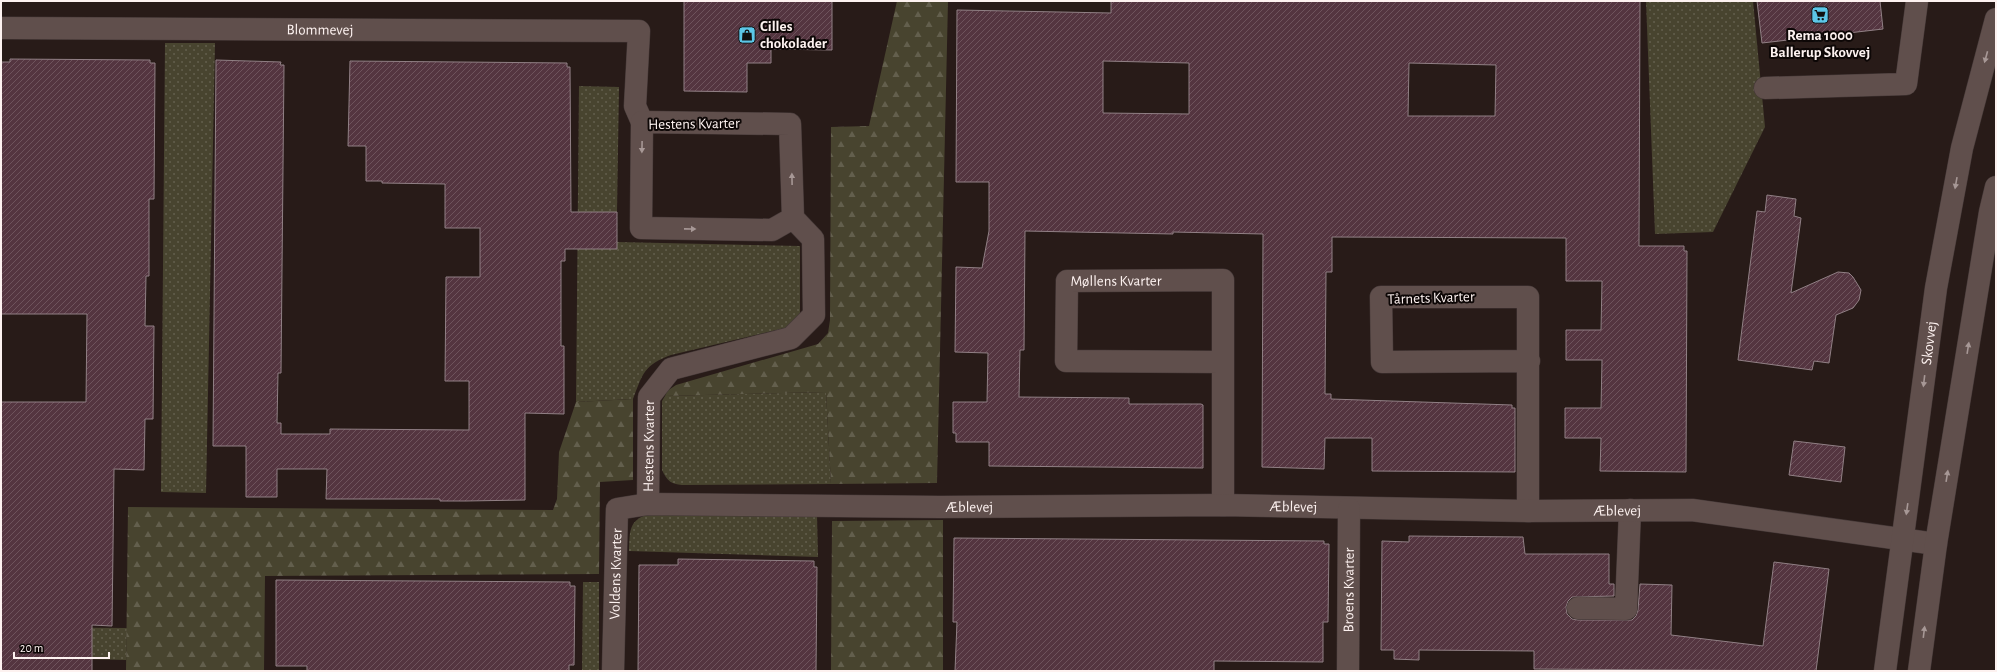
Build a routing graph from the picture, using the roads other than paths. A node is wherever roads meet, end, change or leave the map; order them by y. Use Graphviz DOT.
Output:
graph roads {
  1 [pos="1917,1"];
  2 [pos="1996,19"];
  3 [pos="1,28"];
  4 [pos="1765,88"];
  5 [pos="642,122"];
  6 [pos="1996,187"];
  7 [pos="793,218"];
  8 [pos="1529,361"];
  9 [pos="1222,362"];
  10 [pos="648,504"];
  11 [pos="1223,505"];
  12 [pos="1349,509"];
  13 [pos="1630,510"];
  14 [pos="1528,511"];
  15 [pos="1903,540"];
  16 [pos="1936,544"];
  17 [pos="1578,608"];
  18 [pos="613,671"];
  19 [pos="1348,671"];
  20 [pos="1885,671"];
  21 [pos="1919,671"];
  1 -- 4 [label="street"];
  2 -- 15 [label="street, Skovvej, one-way"];
  3 -- 5 [label="street, Blommevej"];
  7 -- 5 [label="street, Hestens Kvarter, one-way"];
  5 -- 7 [label="street, Hestens Kvarter, one-way"];
  16 -- 6 [label="street, one-way"];
  7 -- 10 [label="street, Hestens Kvarter"];
  8 -- 8 [label="street, Tårnets Kvarter"];
  8 -- 14 [label="street, Tårnets Kvarter"];
  9 -- 9 [label="street, Møllens Kvarter"];
  9 -- 11 [label="street, Møllens Kvarter"];
  10 -- 11 [label="street, Æblevej"];
  10 -- 18 [label="street, Voldens Kvarter"];
  11 -- 12 [label="street, Æblevej"];
  12 -- 14 [label="street, Æblevej"];
  12 -- 19 [label="street, Broens Kvarter"];
  13 -- 14 [label="street, Æblevej"];
  13 -- 15 [label="street, Æblevej"];
  13 -- 17 [label="street"];
  15 -- 16 [label="street, Æblevej"];
  15 -- 20 [label="street, Skovvej"];
  21 -- 16 [label="street, one-way"];
}
